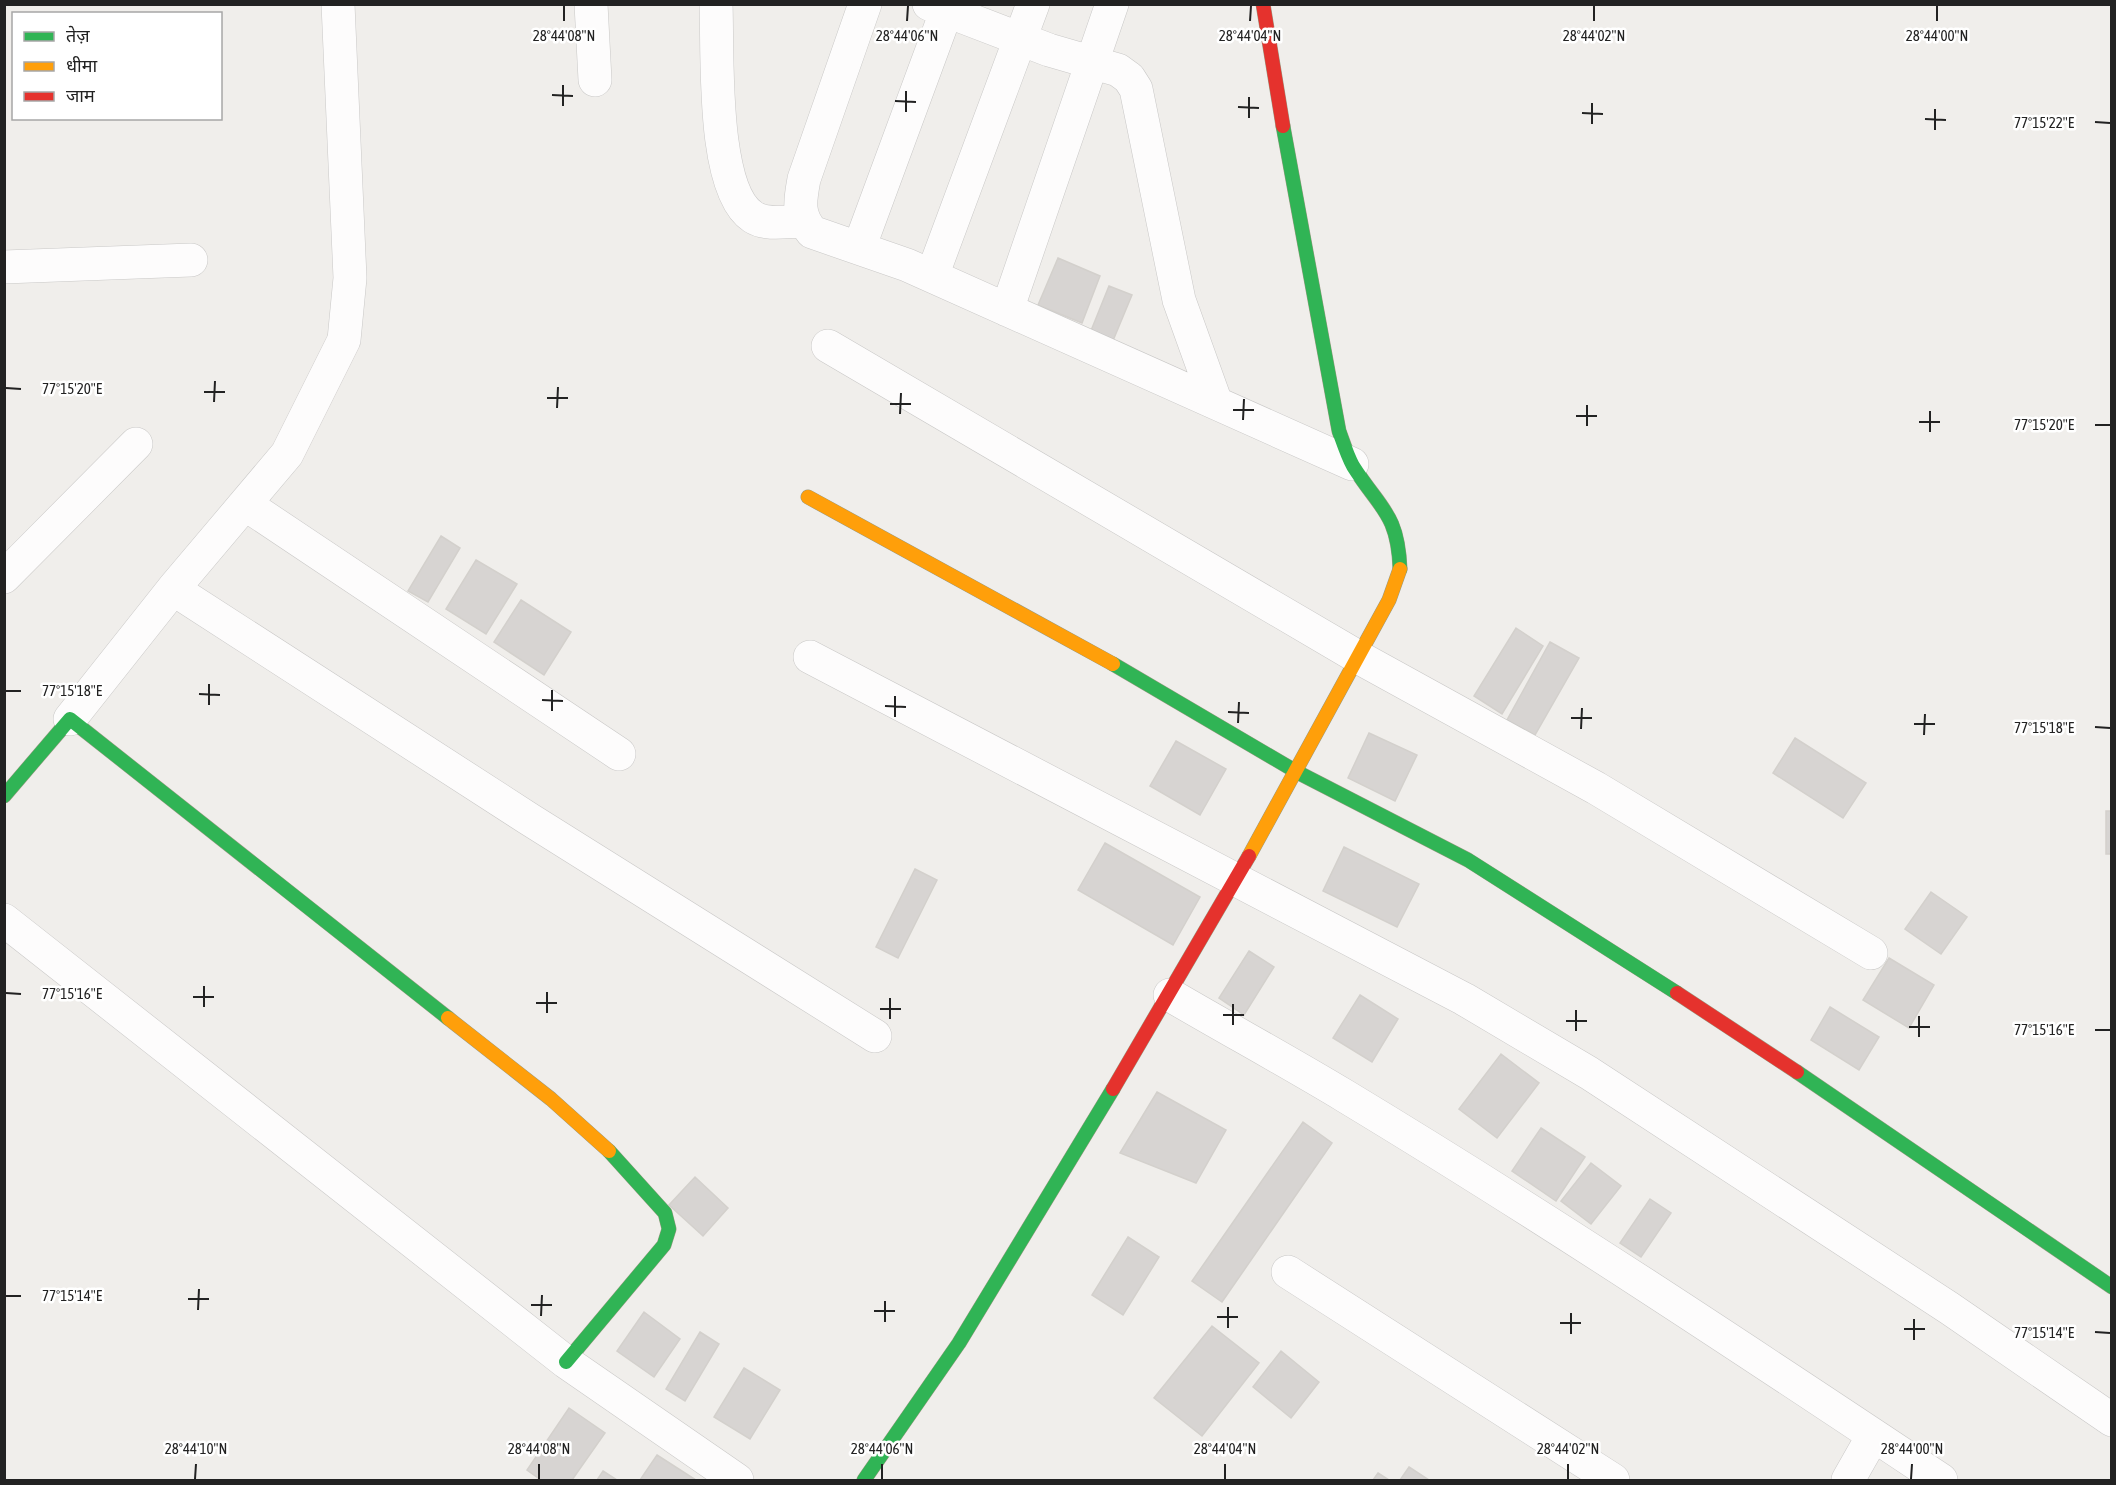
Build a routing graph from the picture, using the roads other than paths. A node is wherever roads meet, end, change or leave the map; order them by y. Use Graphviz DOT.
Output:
graph roads {
  1 [pos="338,4"];
  2 [pos="591,4"];
  3 [pos="716,4"];
  4 [pos="865,4"];
  5 [pos="1033,4"];
  6 [pos="1112,4"];
  7 [pos="1263,4"];
  8 [pos="942,7"];
  9 [pos="1021,39"];
  10 [pos="1091,62"];
  11 [pos="595,80"];
  12 [pos="803,221"];
  13 [pos="859,248"];
  14 [pos="191,260"];
  15 [pos="4,267"];
  16 [pos="932,276"];
  17 [pos="1007,310"];
  18 [pos="828,346"];
  19 [pos="1216,403"];
  20 [pos="136,444"];
  21 [pos="1352,464"];
  22 [pos="808,497"];
  23 [pos="245,504"];
  24 [pos="4,577"];
  25 [pos="173,589"];
  26 [pos="810,657"];
  27 [pos="1358,657"];
  28 [pos="70,719"];
  29 [pos="619,754"];
  30 [pos="1297,772"];
  31 [pos="4,796"];
  32 [pos="1235,878"];
  33 [pos="4,920"];
  34 [pos="1871,953"];
  35 [pos="1170,995"];
  36 [pos="875,1036"];
  37 [pos="1288,1272"];
  38 [pos="2112,1287"];
  39 [pos="566,1362"];
  40 [pos="2112,1420"];
  41 [pos="1874,1436"];
  42 [pos="737,1480"];
  43 [pos="864,1480"];
  44 [pos="1613,1480"];
  45 [pos="1848,1480"];
  46 [pos="1941,1480"];
  1 -- 23 [label="street"];
  2 -- 11 [label="street"];
  3 -- 12 [label="street"];
  4 -- 12 [label="street"];
  5 -- 9 [label="street"];
  6 -- 10 [label="street"];
  7 -- 21 [label="street"];
  8 -- 9 [label="street"];
  8 -- 13 [label="street"];
  9 -- 10 [label="street"];
  9 -- 16 [label="street"];
  10 -- 17 [label="street"];
  10 -- 19 [label="street"];
  12 -- 13 [label="street"];
  13 -- 16 [label="street"];
  14 -- 15 [label="street"];
  16 -- 17 [label="street"];
  17 -- 19 [label="street"];
  18 -- 27 [label="street"];
  19 -- 21 [label="street"];
  20 -- 24 [label="street"];
  21 -- 27 [label="street"];
  22 -- 30 [label="street"];
  23 -- 25 [label="street"];
  23 -- 29 [label="street"];
  25 -- 28 [label="street"];
  25 -- 36 [label="street"];
  26 -- 32 [label="street"];
  27 -- 30 [label="street"];
  27 -- 34 [label="street"];
  28 -- 31 [label="street"];
  28 -- 39 [label="street"];
  30 -- 32 [label="street"];
  30 -- 38 [label="street"];
  32 -- 35 [label="street"];
  32 -- 40 [label="street"];
  33 -- 39 [label="street"];
  35 -- 41 [label="street"];
  35 -- 43 [label="street"];
  37 -- 44 [label="street"];
  39 -- 42 [label="street"];
  41 -- 45 [label="street"];
  41 -- 46 [label="street"];
}
